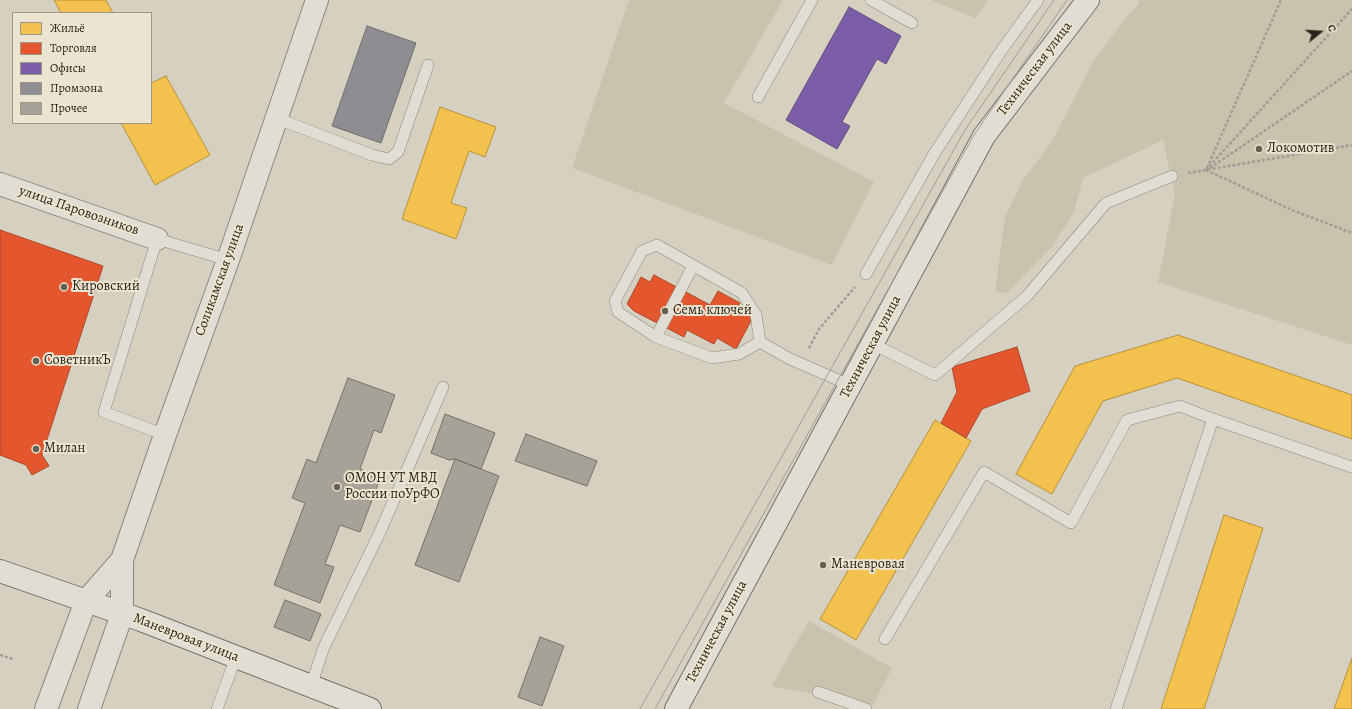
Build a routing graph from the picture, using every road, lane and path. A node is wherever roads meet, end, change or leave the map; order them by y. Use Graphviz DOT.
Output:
graph roads {
  1 [pos="317,0"];
  2 [pos="812,0"];
  3 [pos="871,0"];
  4 [pos="1038,0"];
  5 [pos="1088,0"];
  6 [pos="1281,0"];
  7 [pos="1352,9"];
  8 [pos="912,23"];
  9 [pos="428,65"];
  10 [pos="1352,71"];
  11 [pos="758,97"];
  12 [pos="276,118"];
  13 [pos="1352,145"];
  14 [pos="1206,170"];
  15 [pos="1172,176"];
  16 [pos="0,184"];
  17 [pos="1352,233"];
  18 [pos="158,238"];
  19 [pos="228,260"];
  20 [pos="693,266"];
  21 [pos="866,274"];
  22 [pos="656,337"];
  23 [pos="760,342"];
  24 [pos="872,344"];
  25 [pos="801,363"];
  26 [pos="850,385"];
  27 [pos="443,387"];
  28 [pos="1213,419"];
  29 [pos="164,435"];
  30 [pos="1352,467"];
  31 [pos="122,560"];
  32 [pos="0,571"];
  33 [pos="86,601"];
  34 [pos="122,614"];
  35 [pos="884,640"];
  36 [pos="0,655"];
  37 [pos="236,656"];
  38 [pos="13,659"];
  39 [pos="311,686"];
  40 [pos="818,692"];
  41 [pos="46,709"];
  42 [pos="89,709"];
  43 [pos="217,709"];
  44 [pos="370,709"];
  45 [pos="676,709"];
  46 [pos="866,709"];
  47 [pos="1116,709"];
  1 -- 12 [label="street, Соликамская улица"];
  2 -- 11 [label="lane"];
  3 -- 8 [label="lane"];
  4 -- 21 [label="lane"];
  5 -- 24 [label="street, Техническая улица"];
  6 -- 14 [label="path"];
  7 -- 14 [label="path"];
  9 -- 12 [label="lane"];
  10 -- 14 [label="path"];
  12 -- 19 [label="street, Соликамская улица"];
  13 -- 14 [label="path"];
  14 -- 15 [label="path"];
  14 -- 17 [label="path"];
  15 -- 24 [label="lane"];
  16 -- 18 [label="street, улица Паровозников"];
  18 -- 19 [label="lane"];
  18 -- 29 [label="lane"];
  19 -- 29 [label="street, Соликамская улица"];
  20 -- 22 [label="lane"];
  20 -- 22 [label="lane"];
  20 -- 23 [label="lane"];
  21 -- 25 [label="path"];
  22 -- 23 [label="lane"];
  23 -- 25 [label="lane"];
  24 -- 26 [label="street, Техническая улица"];
  25 -- 26 [label="lane"];
  26 -- 45 [label="street, Техническая улица"];
  27 -- 39 [label="lane"];
  28 -- 30 [label="lane"];
  28 -- 35 [label="lane"];
  28 -- 47 [label="lane"];
  29 -- 31 [label="street, Соликамская улица"];
  31 -- 33 [label="street, Соликамская улица"];
  31 -- 34 [label="street, Соликамская улица"];
  32 -- 33 [label="street, Маневровая улица"];
  33 -- 34 [label="street, Маневровая улица"];
  33 -- 41 [label="street, Соликамская улица"];
  34 -- 37 [label="street, Маневровая улица"];
  34 -- 42 [label="street, Соликамская улица"];
  36 -- 38 [label="path"];
  37 -- 39 [label="street, Маневровая улица"];
  37 -- 43 [label="lane"];
  39 -- 44 [label="street, Маневровая улица"];
  40 -- 46 [label="lane"];
}
